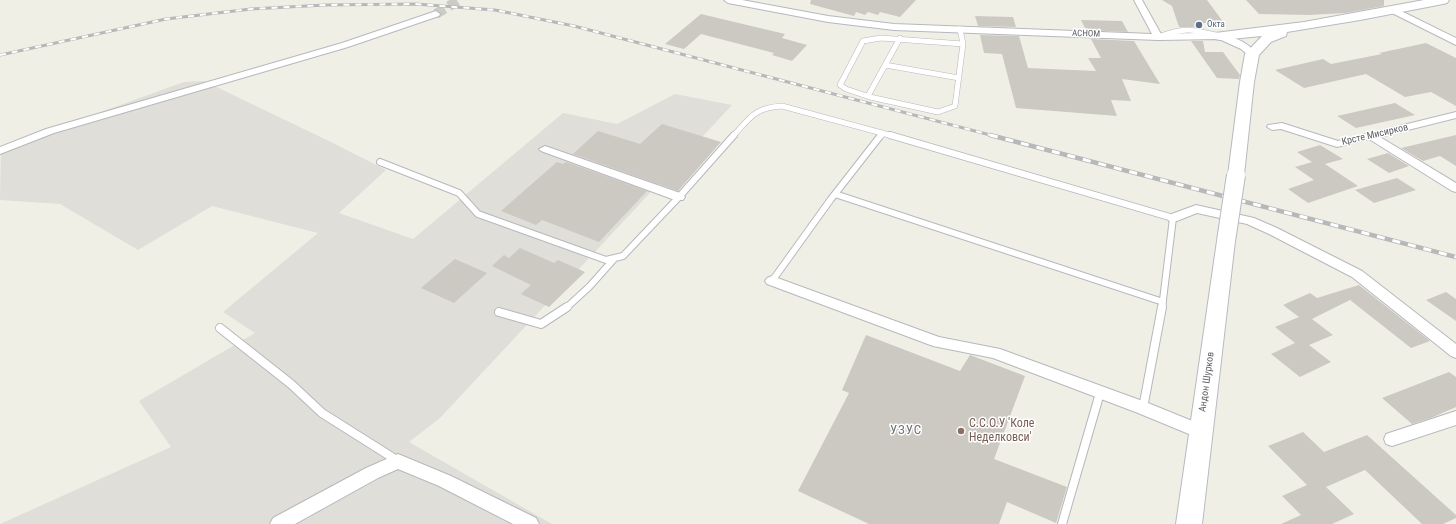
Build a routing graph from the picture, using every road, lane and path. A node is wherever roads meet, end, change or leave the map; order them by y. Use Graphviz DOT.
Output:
graph roads {
  1 [pos="728,0"];
  2 [pos="1138,0"];
  3 [pos="1443,0"];
  4 [pos="1393,10"];
  5 [pos="436,14"];
  6 [pos="1292,28"];
  7 [pos="960,29"];
  8 [pos="1158,36"];
  9 [pos="1220,36"];
  10 [pos="900,38"];
  11 [pos="1456,42"];
  12 [pos="964,44"];
  13 [pos="1252,54"];
  14 [pos="885,65"];
  15 [pos="959,78"];
  16 [pos="868,96"];
  17 [pos="1456,115"];
  18 [pos="1272,127"];
  19 [pos="883,133"];
  20 [pos="1373,137"];
  21 [pos="545,149"];
  22 [pos="0,151"];
  23 [pos="380,162"];
  24 [pos="1456,188"];
  25 [pos="836,194"];
  26 [pos="679,197"];
  27 [pos="1173,218"];
  28 [pos="614,259"];
  29 [pos="772,281"];
  30 [pos="1163,302"];
  31 [pos="499,312"];
  32 [pos="220,328"];
  33 [pos="1456,352"];
  34 [pos="1100,393"];
  35 [pos="1143,408"];
  36 [pos="1456,418"];
  37 [pos="1201,432"];
  38 [pos="1392,439"];
  39 [pos="398,461"];
  40 [pos="279,524"];
  41 [pos="530,524"];
  42 [pos="1062,524"];
  43 [pos="1189,524"];
  1 -- 7 [label="street, АСНОМ"];
  2 -- 8 [label="street"];
  3 -- 4 [label="main road, АСНОМ"];
  4 -- 6 [label="main road, АСНОМ"];
  4 -- 11 [label="street"];
  5 -- 22 [label="street"];
  6 -- 9 [label="main road, АСНОМ"];
  6 -- 13 [label="main road"];
  7 -- 8 [label="street, АСНОМ"];
  7 -- 12 [label="lane"];
  8 -- 9 [label="street, АСНОМ"];
  9 -- 13 [label="street"];
  10 -- 12 [label="lane"];
  10 -- 14 [label="lane"];
  10 -- 16 [label="lane"];
  12 -- 15 [label="lane"];
  13 -- 37 [label="main road, Андон Шурков, bridge"];
  14 -- 15 [label="lane"];
  14 -- 16 [label="lane"];
  15 -- 16 [label="lane"];
  17 -- 20 [label="street, Крсте Мисирков"];
  18 -- 20 [label="street, Крсте Мисирков"];
  19 -- 25 [label="lane"];
  19 -- 26 [label="lane"];
  19 -- 27 [label="lane"];
  20 -- 24 [label="street"];
  21 -- 26 [label="street"];
  23 -- 28 [label="lane"];
  25 -- 29 [label="lane"];
  25 -- 30 [label="lane"];
  26 -- 28 [label="lane"];
  27 -- 30 [label="lane"];
  27 -- 33 [label="street"];
  28 -- 31 [label="lane"];
  29 -- 34 [label="street"];
  30 -- 35 [label="lane"];
  32 -- 39 [label="lane"];
  34 -- 35 [label="street"];
  34 -- 42 [label="lane"];
  35 -- 37 [label="street"];
  36 -- 38 [label="street"];
  37 -- 43 [label="main road, Андон Шурков"];
  39 -- 40 [label="street"];
  39 -- 41 [label="street"];
}
